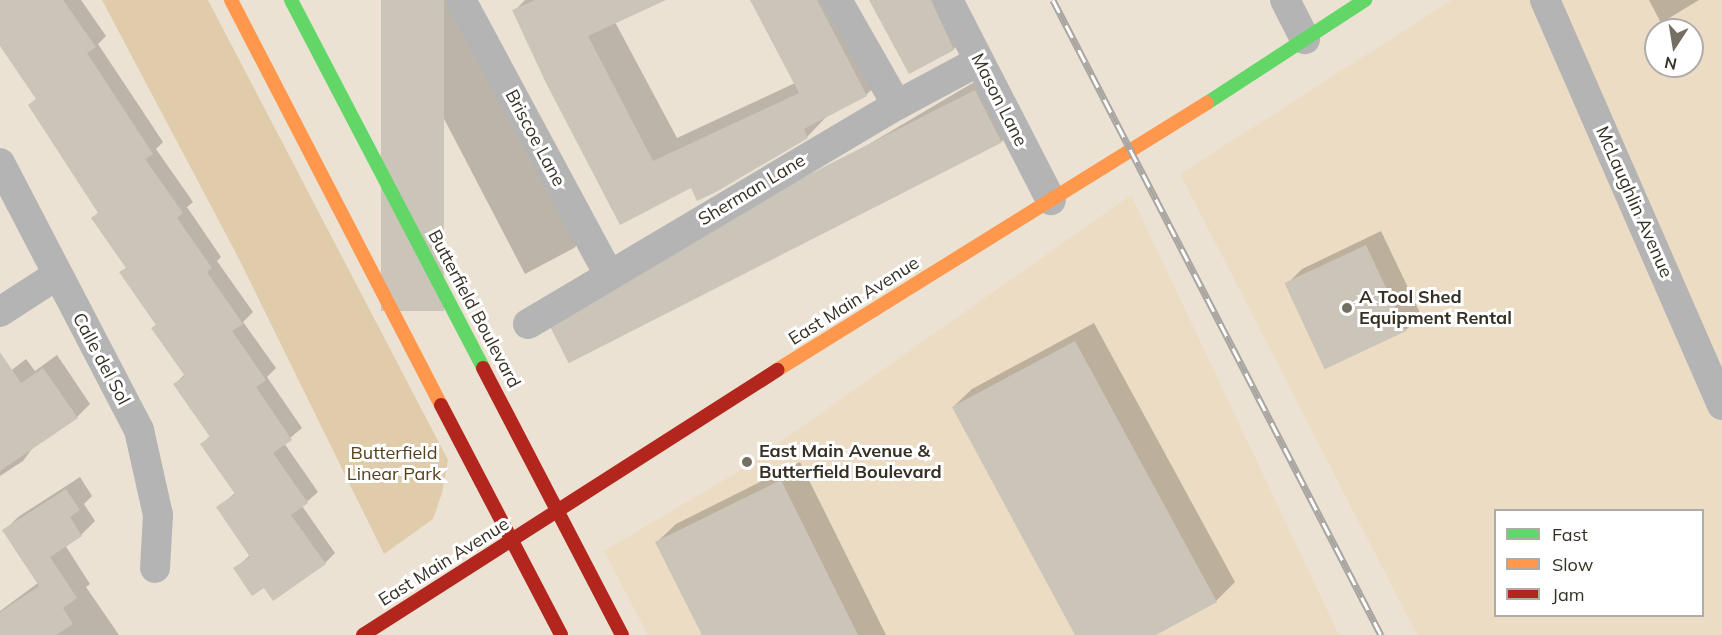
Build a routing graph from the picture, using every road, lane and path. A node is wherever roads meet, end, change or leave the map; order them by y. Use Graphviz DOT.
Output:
graph roads {
  1 [pos="231,0"];
  2 [pos="291,0"];
  3 [pos="837,0"];
  4 [pos="948,0"];
  5 [pos="1285,0"];
  6 [pos="1365,0"];
  7 [pos="1545,0"];
  8 [pos="466,2"];
  9 [pos="1305,39"];
  10 [pos="979,61"];
  11 [pos="897,105"];
  12 [pos="0,163"];
  13 [pos="1051,200"];
  14 [pos="57,275"];
  15 [pos="609,275"];
  16 [pos="0,312"];
  17 [pos="528,324"];
  18 [pos="1722,405"];
  19 [pos="557,509"];
  20 [pos="511,542"];
  21 [pos="155,568"];
  22 [pos="363,635"];
  23 [pos="561,635"];
  24 [pos="622,635"];
  1 -- 20 [label="main road"];
  2 -- 19 [label="main road, Butterfield Boulevard"];
  3 -- 11 [label="street"];
  4 -- 10 [label="street, Mason Lane"];
  5 -- 9 [label="street"];
  6 -- 9 [label="main road, East Main Avenue"];
  7 -- 18 [label="street, McLaughlin Avenue"];
  8 -- 15 [label="street, Briscoe Lane"];
  9 -- 13 [label="main road, East Main Avenue"];
  10 -- 11 [label="street, Sherman Lane"];
  10 -- 13 [label="street, Mason Lane"];
  11 -- 15 [label="street, Sherman Lane"];
  12 -- 14 [label="street, Calle del Sol"];
  13 -- 19 [label="main road, East Main Avenue"];
  14 -- 16 [label="street"];
  14 -- 21 [label="street, Calle del Sol"];
  15 -- 17 [label="street, Sherman Lane"];
  19 -- 20 [label="main road, East Main Avenue"];
  19 -- 24 [label="main road, Butterfield Boulevard"];
  20 -- 22 [label="main road, East Main Avenue"];
  20 -- 23 [label="main road"];
}
